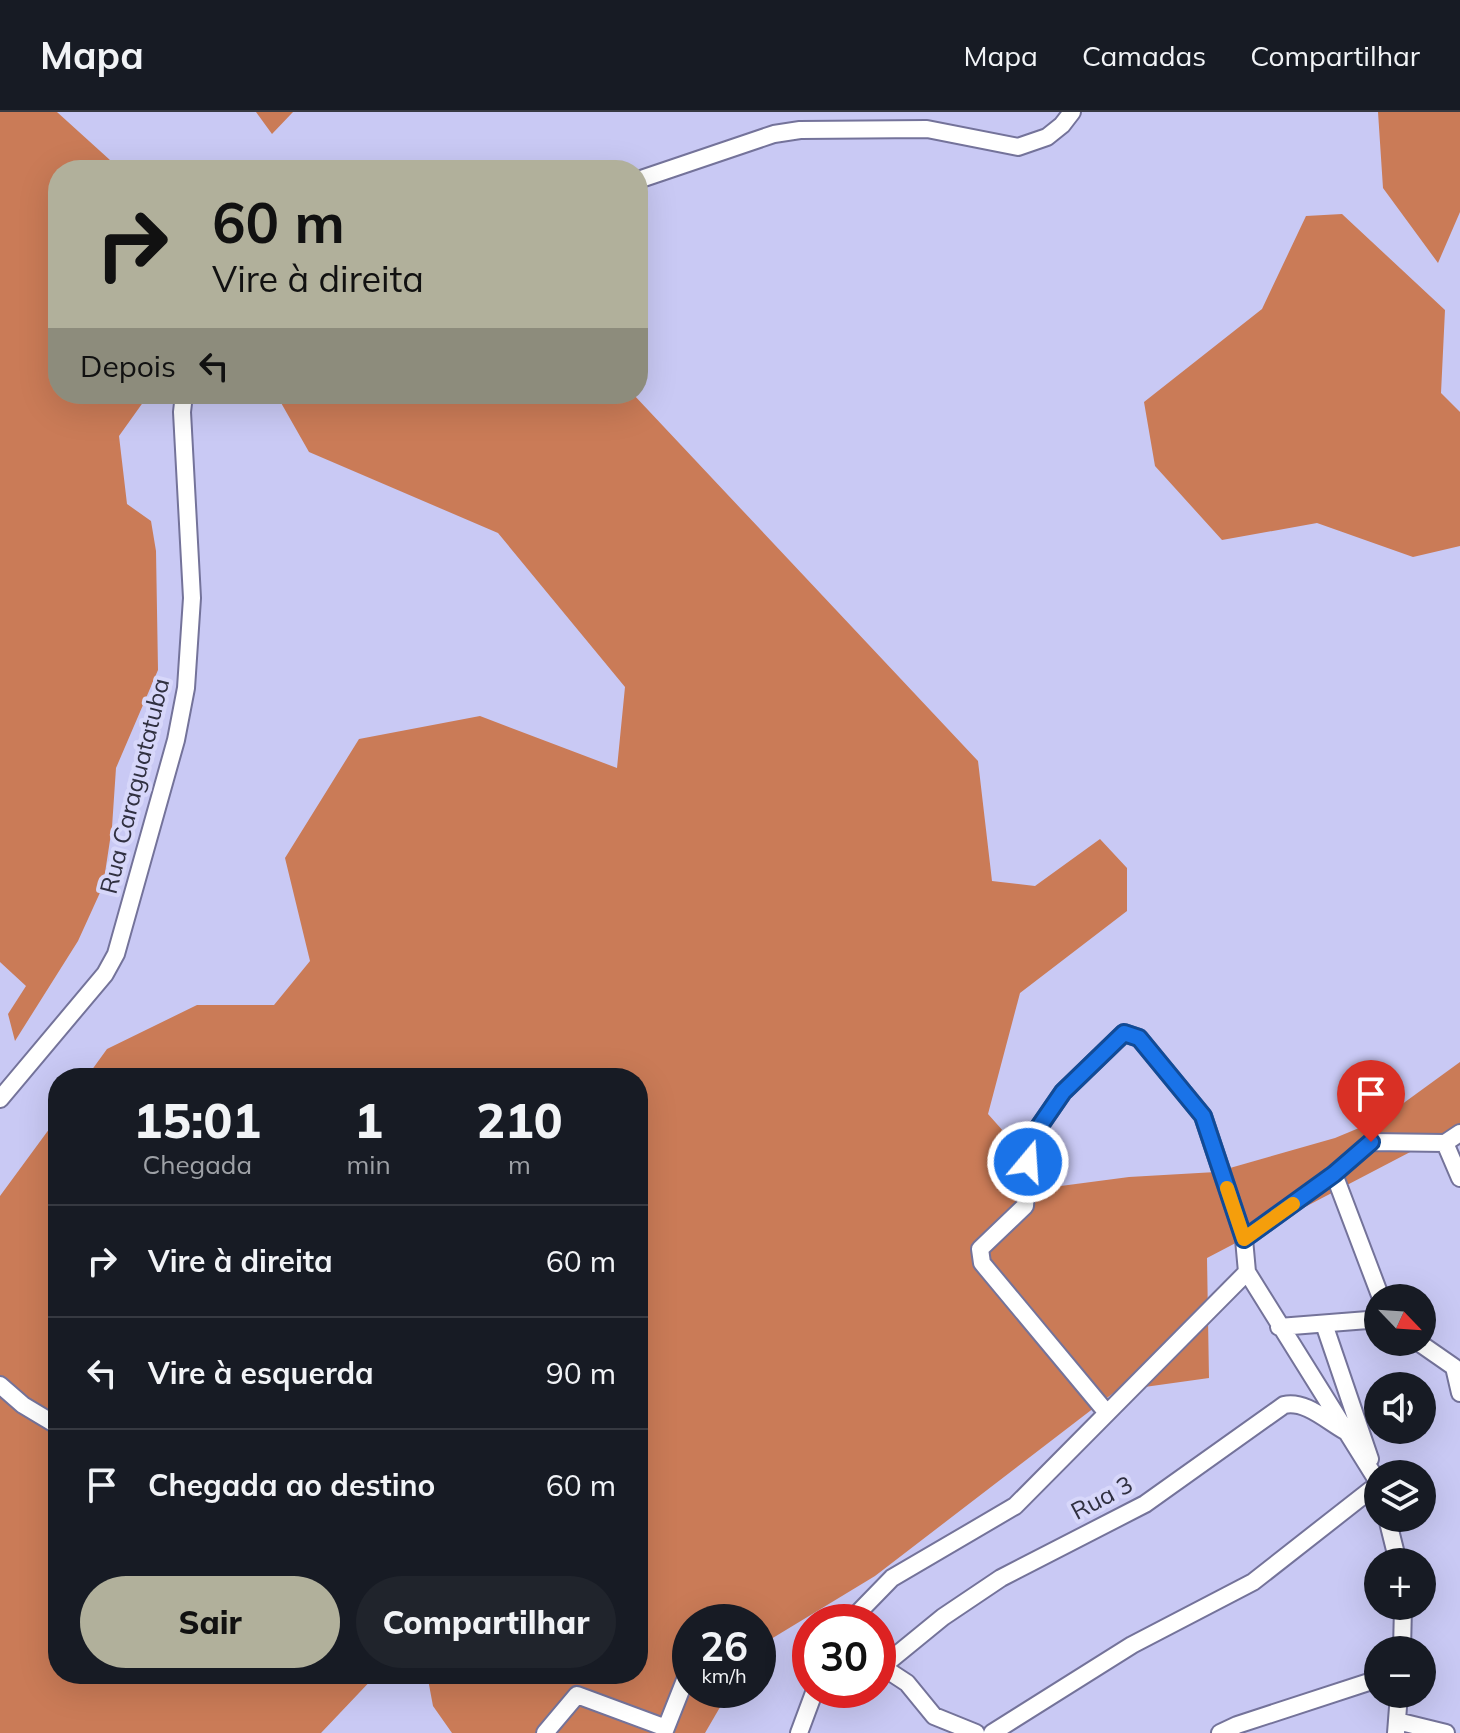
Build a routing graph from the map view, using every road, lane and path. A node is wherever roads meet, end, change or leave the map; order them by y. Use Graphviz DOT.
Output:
graph roads {
  1 [pos="1072,112"];
  2 [pos="648,177"];
  3 [pos="183,404"];
  4 [pos="0,1099"];
  5 [pos="1460,1133"];
  6 [pos="1445,1143"];
  7 [pos="1334,1174"];
  8 [pos="1460,1178"];
  9 [pos="1244,1239"];
  10 [pos="1247,1272"];
  11 [pos="1376,1284"];
  12 [pos="1364,1320"];
  13 [pos="1324,1324"];
  14 [pos="1279,1327"];
  15 [pos="1436,1354"];
  16 [pos="0,1385"];
  17 [pos="1460,1393"];
  18 [pos="1107,1413"];
  19 [pos="48,1420"];
  20 [pos="1345,1431"];
  21 [pos="1364,1460"];
  22 [pos="1370,1460"];
  23 [pos="1364,1493"];
  24 [pos="867,1604"];
  25 [pos="896,1653"];
  26 [pos="896,1676"];
  27 [pos="1364,1684"];
  28 [pos="674,1708"];
  29 [pos="808,1708"];
  30 [pos="934,1716"];
  31 [pos="1396,1727"];
  32 [pos="665,1730"];
  33 [pos="545,1733"];
  34 [pos="799,1733"];
  35 [pos="928,1733"];
  36 [pos="976,1733"];
  37 [pos="992,1733"];
  38 [pos="1220,1733"];
  39 [pos="1446,1733"];
  1 -- 2 [label="street"];
  3 -- 4 [label="street, Rua Caraguatatuba"];
  5 -- 6 [label="street"];
  6 -- 7 [label="street"];
  6 -- 8 [label="street"];
  7 -- 9 [label="street"];
  7 -- 11 [label="street"];
  9 -- 10 [label="street"];
  9 -- 18 [label="street"];
  10 -- 14 [label="street"];
  10 -- 18 [label="street"];
  12 -- 13 [label="street"];
  13 -- 14 [label="street"];
  13 -- 22 [label="street"];
  14 -- 20 [label="street"];
  15 -- 17 [label="street"];
  16 -- 19 [label="street"];
  18 -- 24 [label="street"];
  20 -- 21 [label="street"];
  20 -- 25 [label="street, Rua 3"];
  23 -- 37 [label="street"];
  26 -- 30 [label="street"];
  27 -- 38 [label="street"];
  28 -- 32 [label="street"];
  29 -- 34 [label="street"];
  30 -- 35 [label="street"];
  30 -- 36 [label="street"];
  31 -- 39 [label="street"];
  32 -- 33 [label="street"];
}
